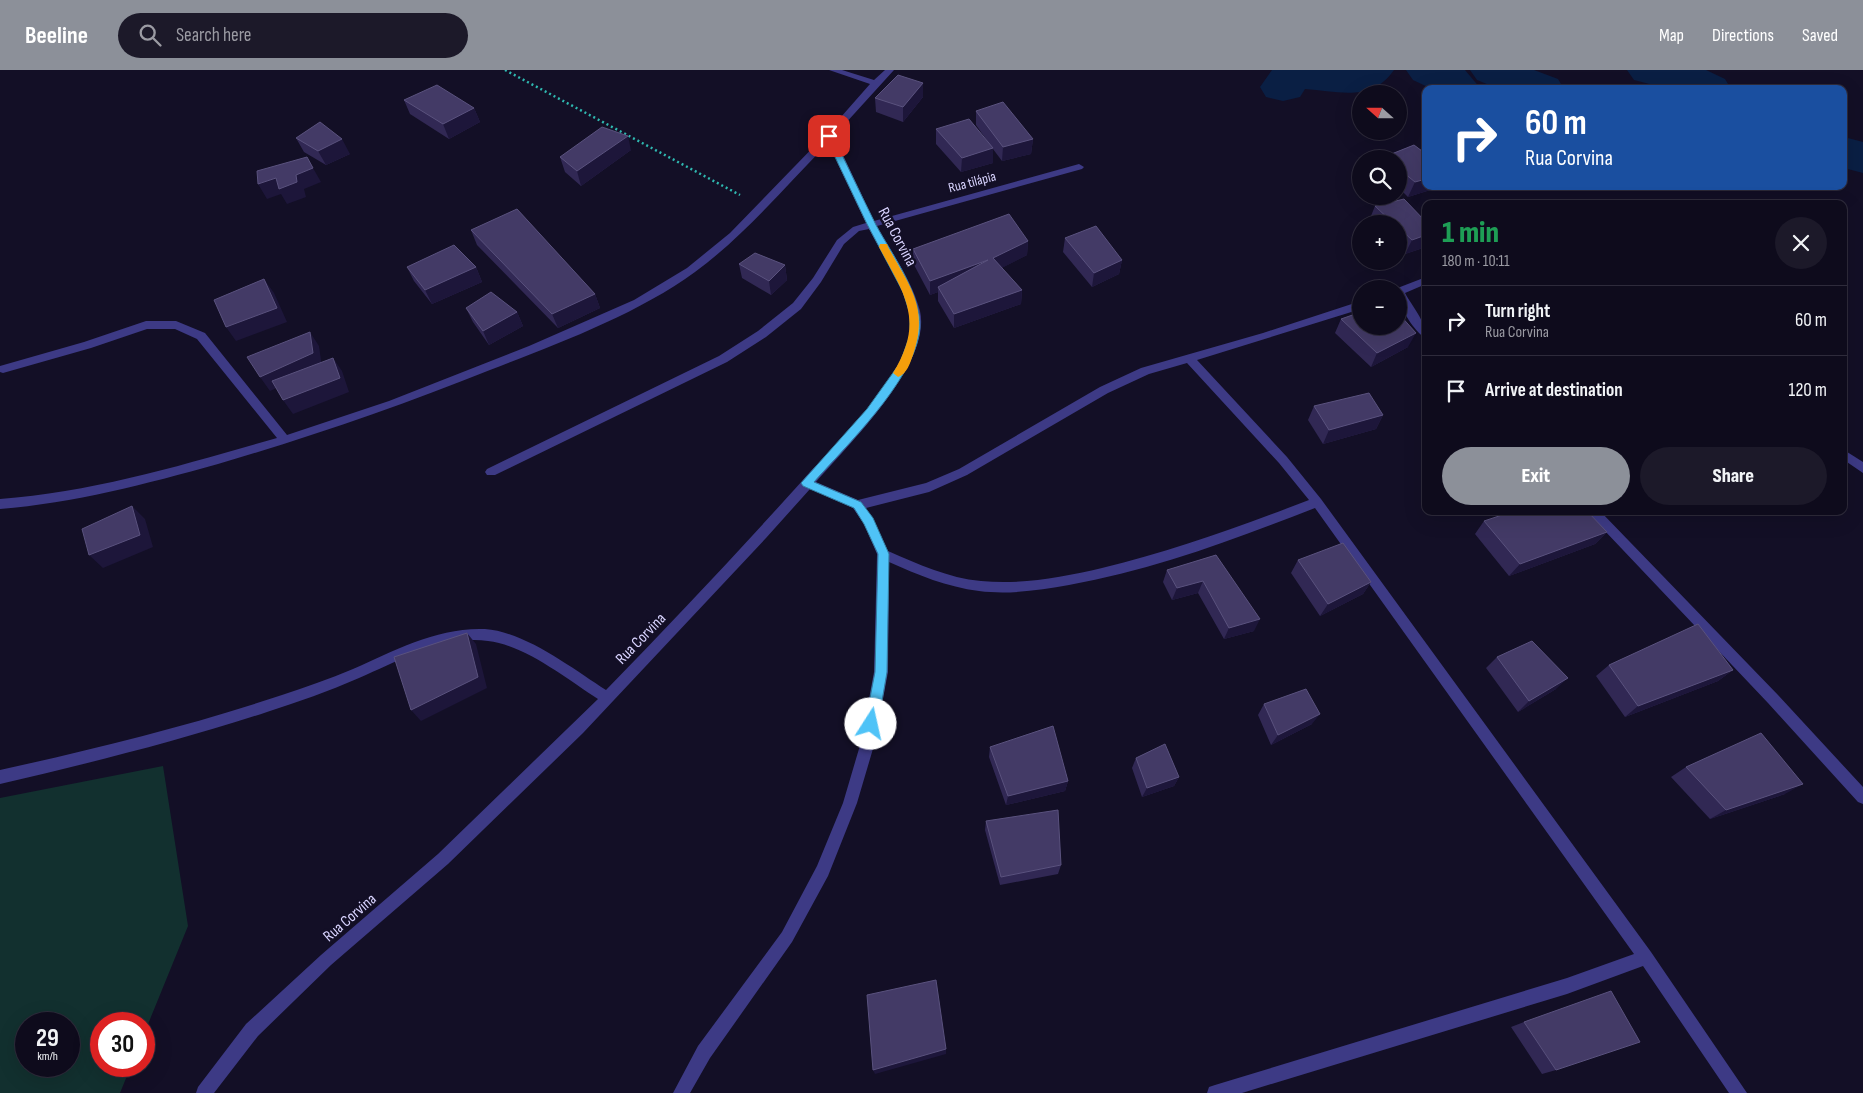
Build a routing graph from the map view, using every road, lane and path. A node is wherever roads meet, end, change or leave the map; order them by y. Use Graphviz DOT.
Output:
graph roads {
  1 [pos="505,70"];
  2 [pos="833,70"];
  3 [pos="890,70"];
  4 [pos="876,83"];
  5 [pos="829,136"];
  6 [pos="1079,167"];
  7 [pos="760,206"];
  8 [pos="872,224"];
  9 [pos="1422,282"];
  10 [pos="1352,308"];
  11 [pos="1422,329"];
  12 [pos="1189,358"];
  13 [pos="4,369"];
  14 [pos="285,440"];
  15 [pos="1847,456"];
  16 [pos="1863,468"];
  17 [pos="491,472"];
  18 [pos="807,483"];
  19 [pos="1317,502"];
  20 [pos="0,504"];
  21 [pos="857,505"];
  22 [pos="1596,515"];
  23 [pos="883,554"];
  24 [pos="608,698"];
  25 [pos="0,777"];
  26 [pos="1863,797"];
  27 [pos="1646,957"];
  28 [pos="204,1093"];
  29 [pos="681,1093"];
  30 [pos="1216,1093"];
  31 [pos="1739,1093"];
  1 -- 7 [label="path"];
  2 -- 4 [label="street"];
  3 -- 4 [label="street"];
  4 -- 5 [label="street"];
  5 -- 7 [label="street"];
  5 -- 8 [label="street, Rua Corvina"];
  6 -- 8 [label="street, Rua tilápia"];
  7 -- 14 [label="street"];
  8 -- 17 [label="street, Rua tilápia"];
  8 -- 18 [label="street, Rua Corvina"];
  9 -- 11 [label="street"];
  10 -- 12 [label="street"];
  12 -- 19 [label="street"];
  12 -- 21 [label="street"];
  13 -- 14 [label="street"];
  14 -- 20 [label="street"];
  15 -- 16 [label="street"];
  18 -- 21 [label="street"];
  18 -- 24 [label="street, Rua Corvina"];
  19 -- 23 [label="street"];
  19 -- 27 [label="street"];
  21 -- 23 [label="street"];
  22 -- 26 [label="street"];
  23 -- 29 [label="street"];
  24 -- 25 [label="street"];
  24 -- 28 [label="street, Rua Corvina"];
  27 -- 30 [label="street"];
  27 -- 31 [label="street"];
}
